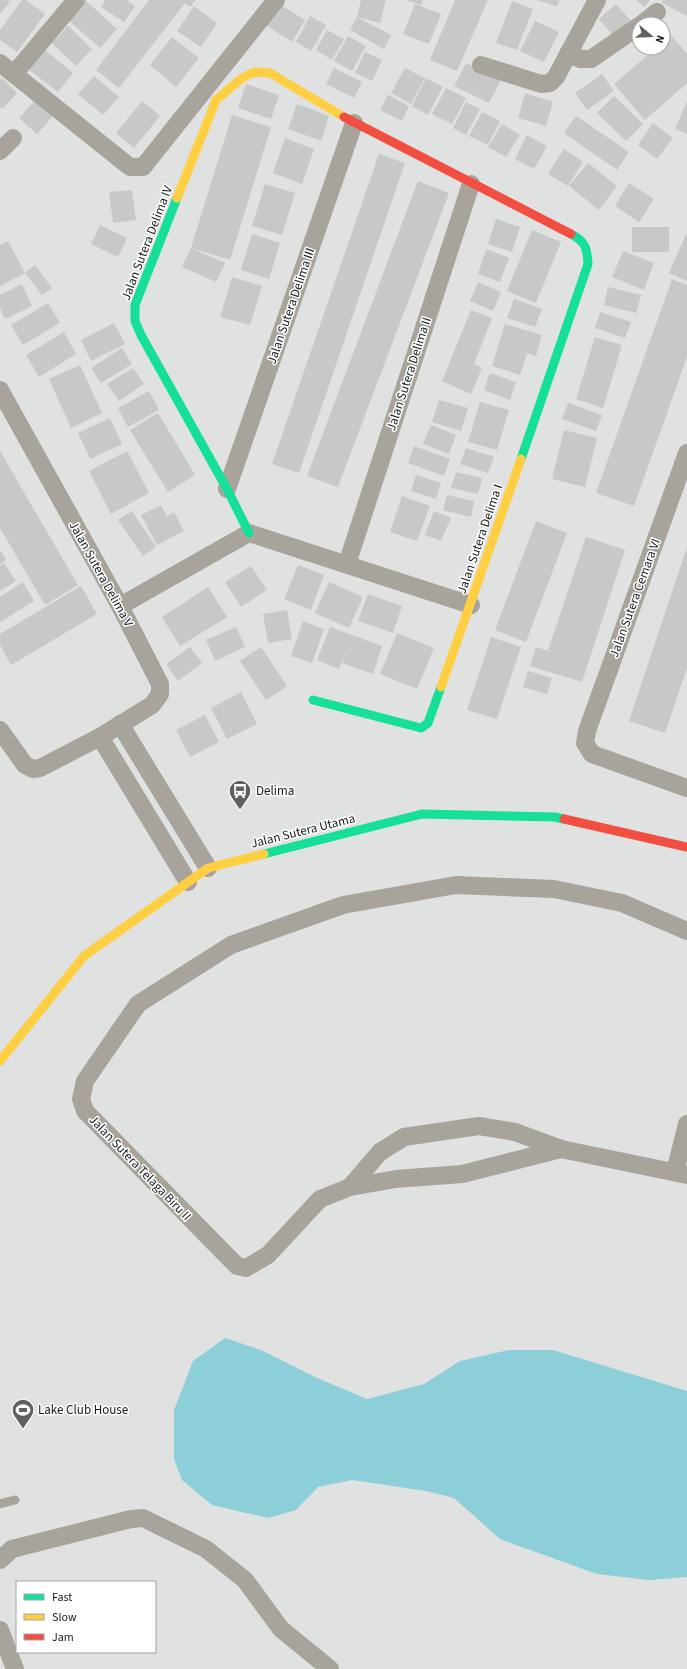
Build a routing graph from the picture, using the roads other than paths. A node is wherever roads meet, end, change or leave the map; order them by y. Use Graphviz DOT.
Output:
graph roads {
  1 [pos="76,0"];
  2 [pos="276,0"];
  3 [pos="597,0"];
  4 [pos="657,12"];
  5 [pos="652,16"];
  6 [pos="631,32"];
  7 [pos="568,54"];
  8 [pos="0,63"];
  9 [pos="481,65"];
  10 [pos="14,74"];
  11 [pos="354,123"];
  12 [pos="13,138"];
  13 [pos="0,151"];
  14 [pos="472,184"];
  15 [pos="0,390"];
  16 [pos="687,453"];
  17 [pos="227,489"];
  18 [pos="249,533"];
  19 [pos="347,564"];
  20 [pos="471,605"];
  21 [pos="120,606"];
  22 [pos="313,700"];
  23 [pos="120,724"];
  24 [pos="0,730"];
  25 [pos="100,737"];
  26 [pos="680,786"];
  27 [pos="687,847"];
  28 [pos="208,868"];
  29 [pos="188,882"];
  30 [pos="687,931"];
  31 [pos="0,1061"];
  32 [pos="687,1124"];
  33 [pos="561,1150"];
  34 [pos="681,1174"];
  35 [pos="350,1187"];
  36 [pos="15,1500"];
  37 [pos="0,1504"];
  38 [pos="0,1560"];
  39 [pos="0,1630"];
  40 [pos="15,1669"];
  41 [pos="330,1669"];
  1 -- 10 [label="street"];
  2 -- 10 [label="street"];
  3 -- 7 [label="street"];
  4 -- 5 [label="street"];
  6 -- 7 [label="street"];
  7 -- 9 [label="street"];
  8 -- 10 [label="street"];
  11 -- 14 [label="street"];
  11 -- 17 [label="street, Jalan Sutera Delima III"];
  11 -- 17 [label="street, Jalan Sutera Delima IV"];
  12 -- 13 [label="street"];
  14 -- 19 [label="street, Jalan Sutera Delima II"];
  14 -- 20 [label="street, Jalan Sutera Delima I"];
  15 -- 21 [label="street, Jalan Sutera Delima V"];
  16 -- 26 [label="street, Jalan Sutera Cemara VI"];
  17 -- 18 [label="street, Jalan Sutera Delima IV"];
  18 -- 19 [label="street"];
  18 -- 21 [label="street"];
  19 -- 20 [label="street"];
  20 -- 22 [label="street, Jalan Sutera Delima I"];
  21 -- 23 [label="street, Jalan Sutera Delima V"];
  23 -- 25 [label="street, Jalan Sutera Delima V"];
  23 -- 28 [label="street"];
  24 -- 25 [label="street, Jalan Sutera Delima V"];
  25 -- 29 [label="street"];
  27 -- 28 [label="street, Jalan Sutera Utama"];
  28 -- 29 [label="street, Jalan Sutera Utama"];
  29 -- 31 [label="street, Jalan Sutera Utama"];
  30 -- 35 [label="street, Jalan Sutera Telaga Biru II"];
  32 -- 34 [label="street"];
  33 -- 34 [label="street"];
  33 -- 35 [label="street"];
  33 -- 35 [label="street"];
  36 -- 37 [label="lane"];
  38 -- 41 [label="street"];
  39 -- 40 [label="street"];
}
